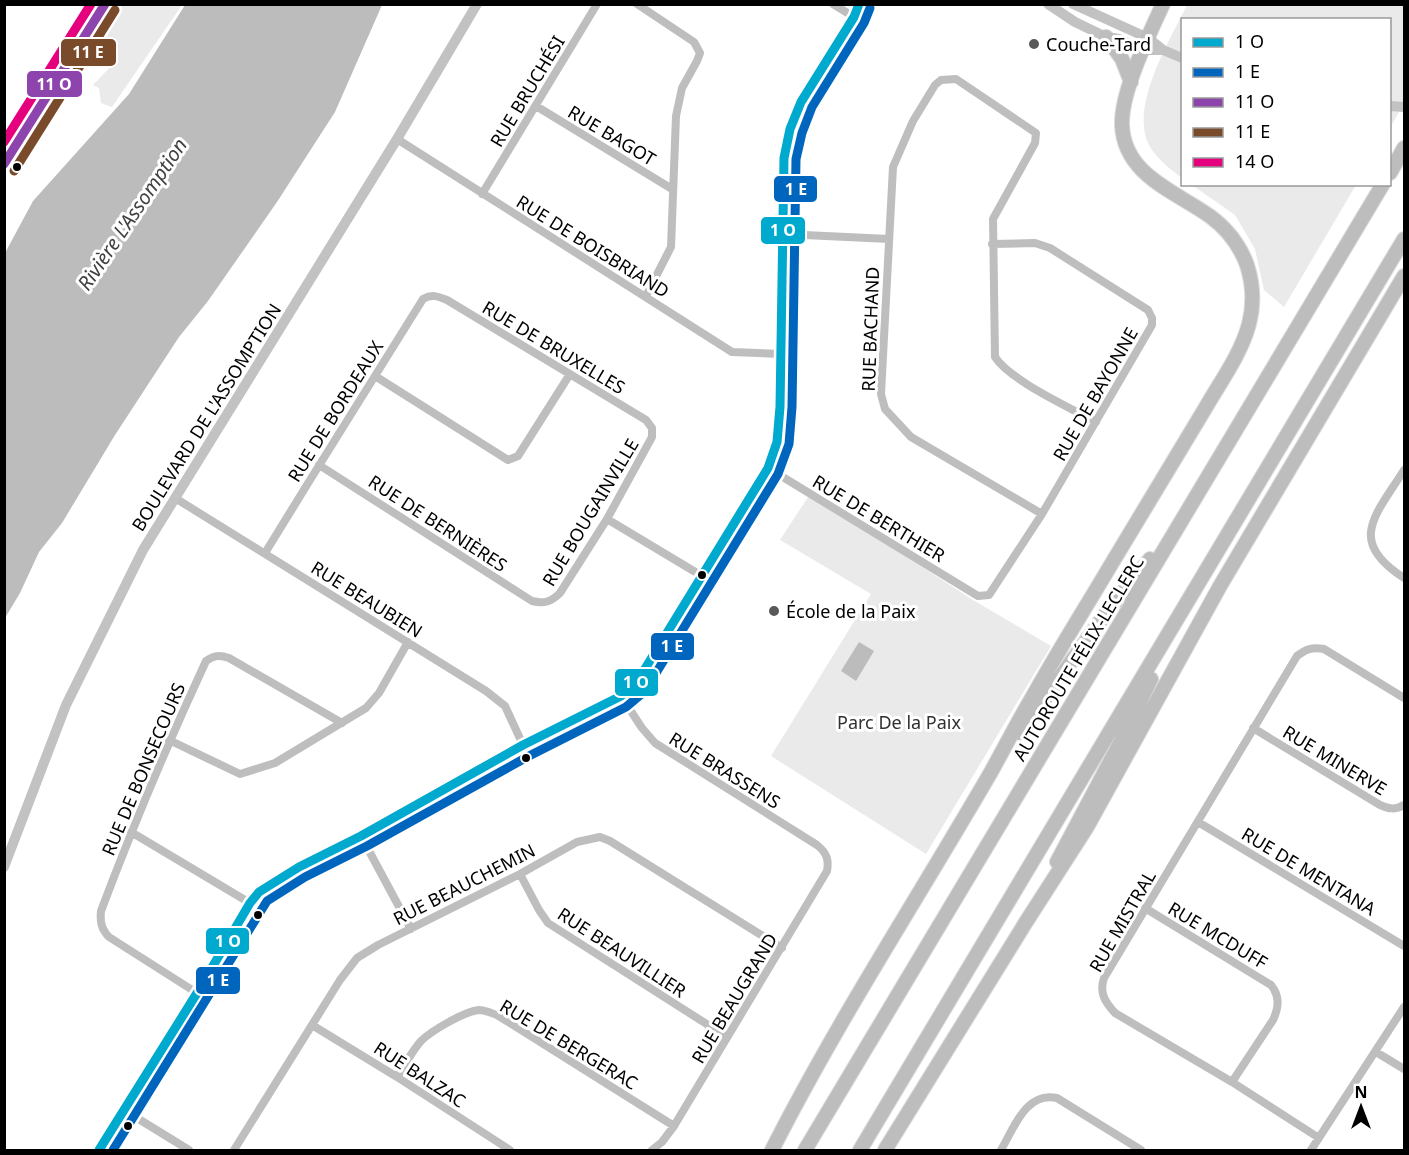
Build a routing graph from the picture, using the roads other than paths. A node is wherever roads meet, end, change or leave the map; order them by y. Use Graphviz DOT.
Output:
graph roads {
  1 [pos="105,4"];
  2 [pos="477,4"];
  3 [pos="597,4"];
  4 [pos="637,4"];
  5 [pos="832,4"];
  6 [pos="859,4"];
  7 [pos="1048,4"];
  8 [pos="1073,4"];
  9 [pos="1163,4"];
  10 [pos="854,17"];
  11 [pos="1106,37"];
  12 [pos="1146,44"];
  13 [pos="1181,58"];
  14 [pos="1131,82"];
  15 [pos="536,106"];
  16 [pos="397,139"];
  17 [pos="1404,148"];
  18 [pos="6,160"];
  19 [pos="1391,170"];
  20 [pos="1382,186"];
  21 [pos="672,189"];
  22 [pos="482,194"];
  23 [pos="783,234"];
  24 [pos="889,239"];
  25 [pos="1404,239"];
  26 [pos="992,244"];
  27 [pos="1404,276"];
  28 [pos="438,296"];
  29 [pos="646,296"];
  30 [pos="782,354"];
  31 [pos="570,374"];
  32 [pos="375,376"];
  33 [pos="1096,422"];
  34 [pos="652,428"];
  35 [pos="319,465"];
  36 [pos="768,468"];
  37 [pos="1404,470"];
  38 [pos="175,498"];
  39 [pos="1042,514"];
  40 [pos="607,519"];
  41 [pos="1181,520"];
  42 [pos="265,553"];
  43 [pos="702,576"];
  44 [pos="1404,578"];
  45 [pos="974,593"];
  46 [pos="1191,595"];
  47 [pos="543,604"];
  48 [pos="408,642"];
  49 [pos="621,696"];
  50 [pos="1404,698"];
  51 [pos="342,723"];
  52 [pos="1253,729"];
  53 [pos="169,740"];
  54 [pos="523,745"];
  55 [pos="990,773"];
  56 [pos="1404,805"];
  57 [pos="1198,822"];
  58 [pos="131,832"];
  59 [pos="361,836"];
  60 [pos="827,855"];
  61 [pos="4,867"];
  62 [pos="520,874"];
  63 [pos="250,903"];
  64 [pos="1145,908"];
  65 [pos="1026,922"];
  66 [pos="411,929"];
  67 [pos="1404,946"];
  68 [pos="782,948"];
  69 [pos="197,993"];
  70 [pos="1404,1007"];
  71 [pos="312,1025"];
  72 [pos="727,1037"];
  73 [pos="1376,1052"];
  74 [pos="1404,1069"];
  75 [pos="398,1077"];
  76 [pos="1232,1082"];
  77 [pos="124,1110"];
  78 [pos="674,1126"];
  79 [pos="1319,1138"];
  80 [pos="99,1150"];
  81 [pos="189,1150"];
  82 [pos="234,1150"];
  83 [pos="510,1150"];
  84 [pos="652,1150"];
  85 [pos="773,1150"];
  86 [pos="805,1150"];
  87 [pos="860,1150"];
  88 [pos="885,1150"];
  89 [pos="1001,1150"];
  90 [pos="1141,1150"];
  91 [pos="1311,1150"];
  1 -- 18 [label="street"];
  2 -- 16 [label="street, BOULEVARD DE L'ASSOMPTION"];
  3 -- 15 [label="street, RUE BRUCHÉSI"];
  4 -- 21 [label="street"];
  5 -- 10 [label="street"];
  6 -- 10 [label="street"];
  7 -- 11 [label="street"];
  8 -- 12 [label="street"];
  9 -- 12 [label="highway"];
  10 -- 23 [label="street"];
  11 -- 12 [label="street"];
  11 -- 14 [label="highway"];
  12 -- 13 [label="street"];
  12 -- 14 [label="highway"];
  14 -- 55 [label="highway"];
  15 -- 21 [label="street, RUE BAGOT"];
  15 -- 22 [label="street, RUE BRUCHÉSI"];
  16 -- 22 [label="street, RUE DE BOISBRIAND"];
  16 -- 38 [label="street, BOULEVARD DE L'ASSOMPTION"];
  17 -- 19 [label="highway"];
  20 -- 41 [label="highway, AUTOROUTE FÉLIX-LECLERC"];
  21 -- 29 [label="street"];
  22 -- 29 [label="street, RUE DE BOISBRIAND"];
  23 -- 24 [label="street"];
  23 -- 30 [label="street"];
  24 -- 26 [label="street, RUE BACHAND"];
  24 -- 39 [label="street, RUE BACHAND"];
  25 -- 46 [label="highway"];
  26 -- 33 [label="street"];
  26 -- 33 [label="street, RUE DE BAYONNE"];
  27 -- 65 [label="highway"];
  28 -- 31 [label="street, RUE DE BRUXELLES"];
  28 -- 32 [label="street, RUE DE BORDEAUX"];
  29 -- 30 [label="street, RUE DE BOISBRIAND"];
  30 -- 36 [label="street"];
  31 -- 32 [label="street"];
  31 -- 34 [label="street, RUE DE BRUXELLES"];
  32 -- 35 [label="street, RUE DE BORDEAUX"];
  33 -- 39 [label="street, RUE DE BAYONNE"];
  34 -- 40 [label="street, RUE BOUGAINVILLE"];
  35 -- 42 [label="street, RUE DE BORDEAUX"];
  35 -- 47 [label="street, RUE DE BERNIÈRES"];
  36 -- 43 [label="street"];
  36 -- 45 [label="street, RUE DE BERTHIER"];
  37 -- 44 [label="street"];
  38 -- 42 [label="street, RUE BEAUBIEN"];
  38 -- 61 [label="street, BOULEVARD DE L'ASSOMPTION"];
  39 -- 45 [label="street, RUE DE BAYONNE"];
  40 -- 43 [label="street"];
  40 -- 47 [label="street, RUE BOUGAINVILLE"];
  41 -- 55 [label="highway"];
  41 -- 86 [label="highway, AUTOROUTE FÉLIX-LECLERC"];
  42 -- 48 [label="street, RUE BEAUBIEN"];
  43 -- 49 [label="street"];
  46 -- 65 [label="highway"];
  46 -- 87 [label="highway"];
  48 -- 51 [label="street"];
  48 -- 54 [label="street, RUE BEAUBIEN"];
  49 -- 54 [label="street"];
  49 -- 60 [label="street, RUE BRASSENS"];
  50 -- 52 [label="street, RUE MISTRAL"];
  51 -- 53 [label="street"];
  51 -- 53 [label="street, RUE DE BONSECOURS"];
  52 -- 56 [label="street, RUE MINERVE"];
  52 -- 57 [label="street, RUE MISTRAL"];
  53 -- 58 [label="street, RUE DE BONSECOURS"];
  54 -- 59 [label="street"];
  55 -- 85 [label="highway"];
  57 -- 64 [label="street, RUE MISTRAL"];
  57 -- 67 [label="street, RUE DE MENTANA"];
  58 -- 63 [label="street"];
  58 -- 69 [label="street, RUE DE BONSECOURS"];
  59 -- 63 [label="street"];
  59 -- 66 [label="street"];
  60 -- 68 [label="street, RUE BEAUGRAND"];
  62 -- 66 [label="street, RUE BEAUCHEMIN"];
  62 -- 68 [label="street, RUE BEAUCHEMIN"];
  62 -- 72 [label="street, RUE BEAUVILLIER"];
  63 -- 69 [label="street"];
  64 -- 76 [label="street, RUE MISTRAL"];
  64 -- 76 [label="street, RUE MCDUFF"];
  65 -- 88 [label="highway"];
  66 -- 71 [label="street, RUE BEAUCHEMIN"];
  68 -- 72 [label="street, RUE BEAUGRAND"];
  69 -- 77 [label="street"];
  70 -- 73 [label="street"];
  71 -- 75 [label="street, RUE BALZAC"];
  71 -- 82 [label="street, RUE BEAUCHEMIN"];
  72 -- 78 [label="street, RUE BEAUGRAND"];
  73 -- 74 [label="street"];
  73 -- 79 [label="street"];
  75 -- 78 [label="street, RUE DE BERGERAC"];
  75 -- 83 [label="street, RUE BALZAC"];
  76 -- 79 [label="street, RUE MISTRAL"];
  77 -- 80 [label="street"];
  77 -- 81 [label="street"];
  78 -- 84 [label="street, RUE BEAUGRAND"];
  79 -- 91 [label="street"];
  89 -- 90 [label="street"];
}
